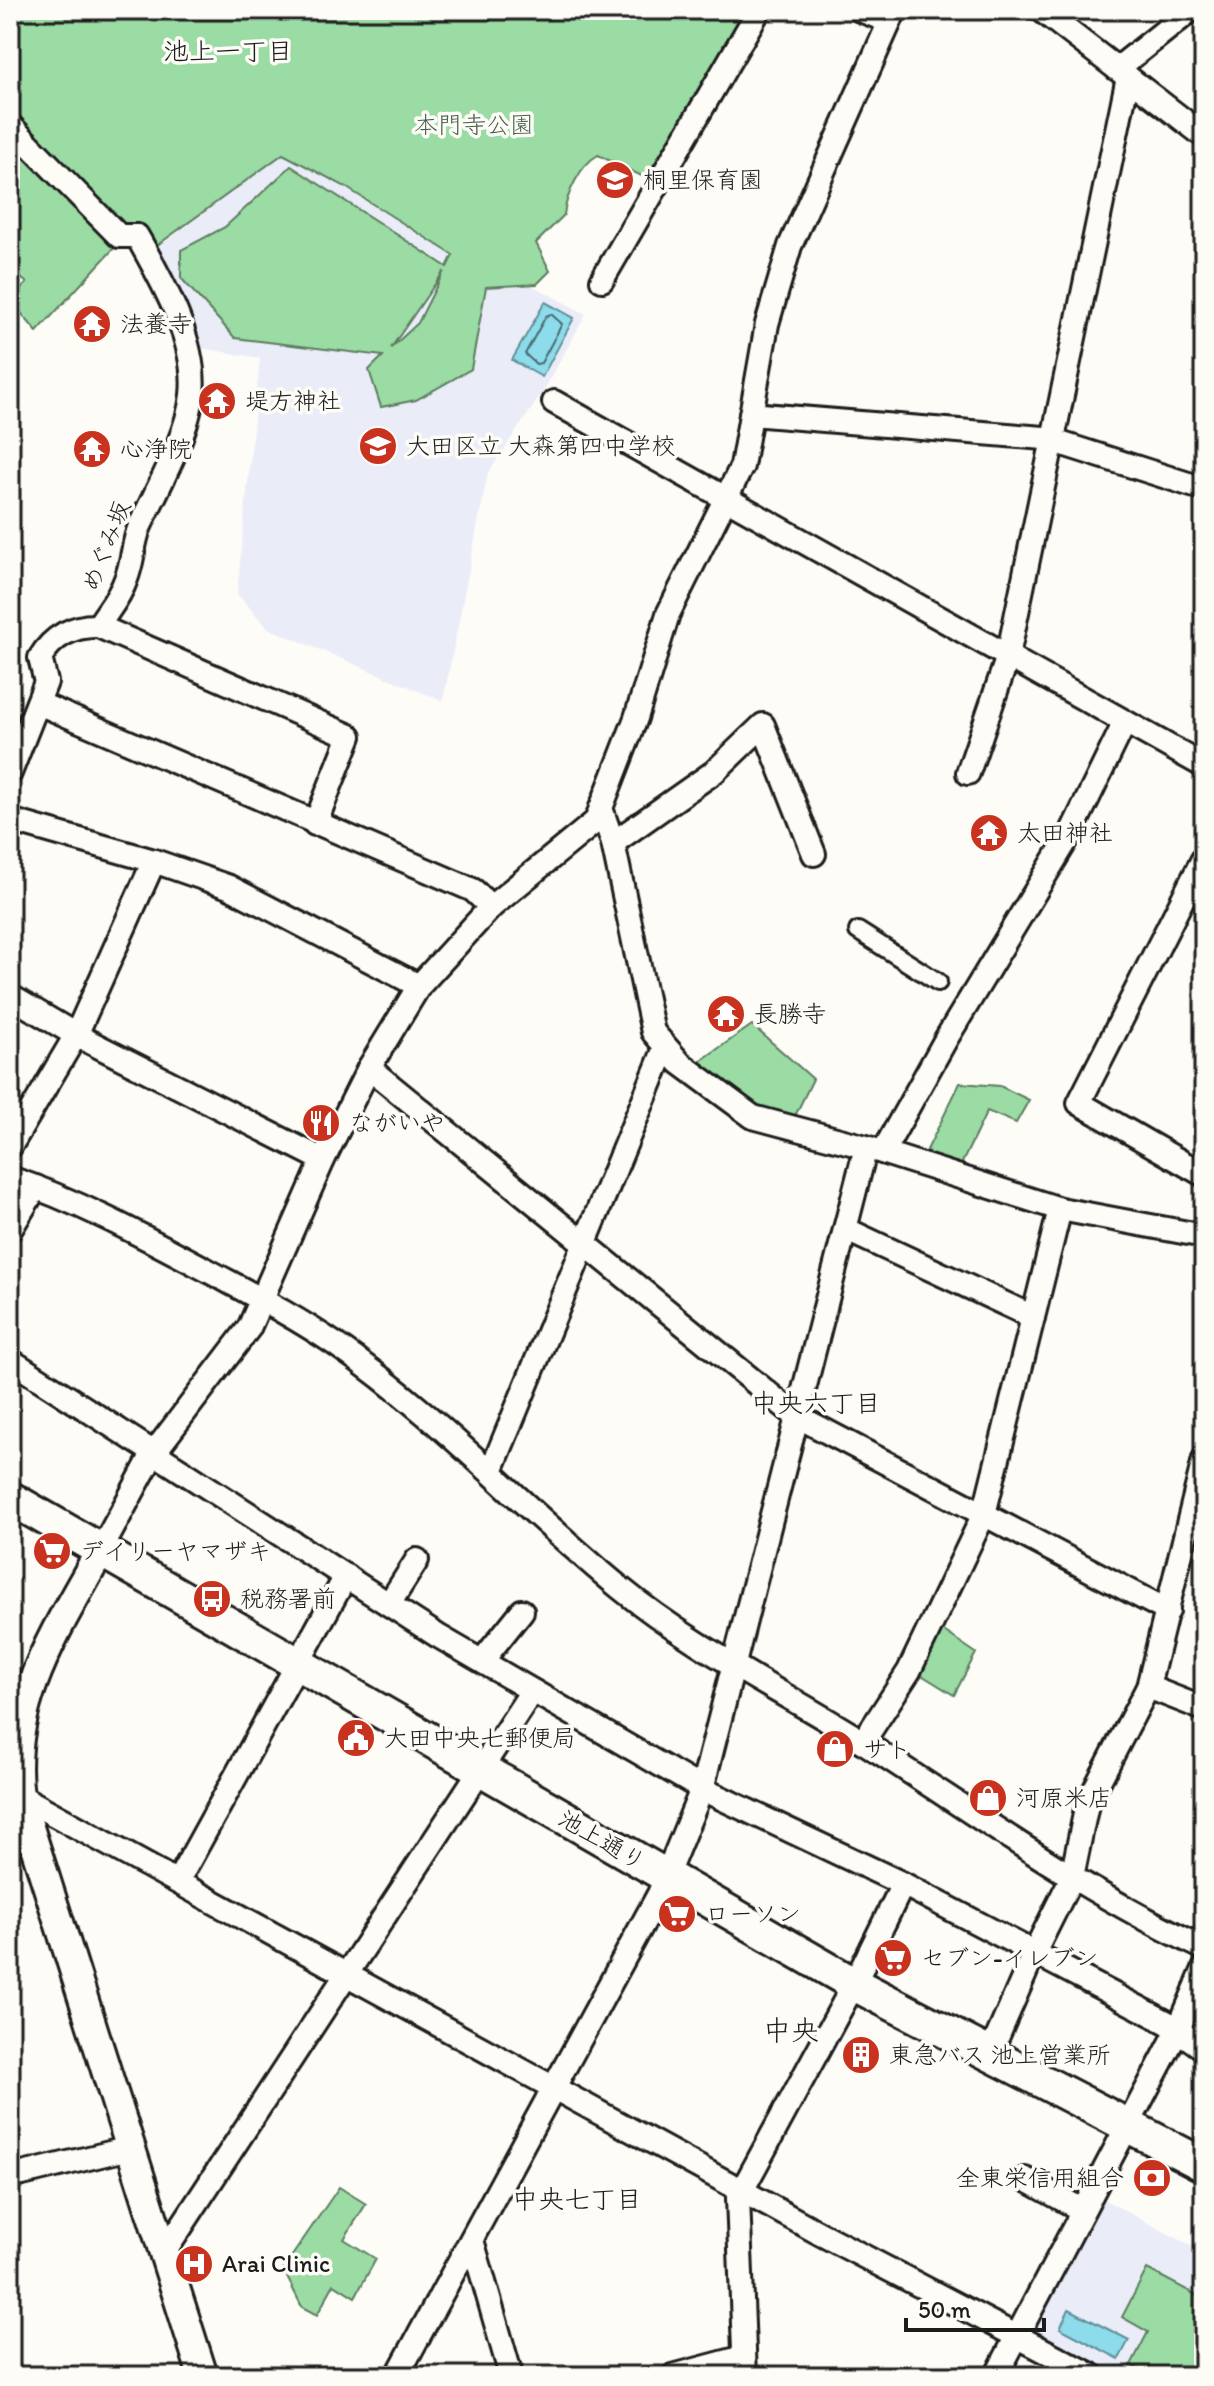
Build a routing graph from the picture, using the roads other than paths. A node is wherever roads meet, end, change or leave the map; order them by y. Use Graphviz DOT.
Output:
graph roads {
  1 [pos="759,10"];
  2 [pos="860,10"];
  3 [pos="1041,10"];
  4 [pos="1191,10"];
  5 [pos="891,16"];
  6 [pos="1122,73"];
  7 [pos="10,125"];
  8 [pos="1204,136"];
  9 [pos="602,280"];
  10 [pos="554,402"];
  11 [pos="751,414"];
  12 [pos="1053,441"];
  13 [pos="1204,489"];
  14 [pos="728,498"];
  15 [pos="98,626"];
  16 [pos="1008,656"];
  17 [pos="38,703"];
  18 [pos="1125,722"];
  19 [pos="1204,766"];
  20 [pos="10,773"];
  21 [pos="968,773"];
  22 [pos="601,808"];
  23 [pos="10,820"];
  24 [pos="315,824"];
  25 [pos="613,843"];
  26 [pos="814,854"];
  27 [pos="1204,857"];
  28 [pos="154,861"];
  29 [pos="491,907"];
  30 [pos="858,931"];
  31 [pos="938,982"];
  32 [pos="419,986"];
  33 [pos="10,996"];
  34 [pos="76,1035"];
  35 [pos="665,1048"];
  36 [pos="369,1068"];
  37 [pos="10,1147"];
  38 [pos="874,1150"];
  39 [pos="323,1160"];
  40 [pos="1204,1175"];
  41 [pos="10,1178"];
  42 [pos="36,1187"];
  43 [pos="1060,1209"];
  44 [pos="845,1229"];
  45 [pos="10,1230"];
  46 [pos="1204,1236"];
  47 [pos="582,1243"];
  48 [pos="264,1300"];
  49 [pos="1033,1317"];
  50 [pos="10,1360"];
  51 [pos="799,1417"];
  52 [pos="153,1454"];
  53 [pos="1204,1459"];
  54 [pos="491,1471"];
  55 [pos="10,1498"];
  56 [pos="1199,1500"];
  57 [pos="984,1514"];
  58 [pos="101,1550"];
  59 [pos="417,1560"];
  60 [pos="346,1576"];
  61 [pos="389,1604"];
  62 [pos="522,1611"];
  63 [pos="1168,1611"];
  64 [pos="482,1661"];
  65 [pos="733,1663"];
  66 [pos="297,1664"];
  67 [pos="1148,1687"];
  68 [pos="532,1691"];
  69 [pos="1204,1709"];
  70 [pos="863,1742"];
  71 [pos="483,1770"];
  72 [pos="702,1789"];
  73 [pos="17,1808"];
  74 [pos="1072,1877"];
  75 [pos="667,1878"];
  76 [pos="178,1881"];
  77 [pos="903,1884"];
  78 [pos="1204,1948"];
  79 [pos="1034,1953"];
  80 [pos="1204,1969"];
  81 [pos="348,1975"];
  82 [pos="854,1984"];
  83 [pos="1178,2030"];
  84 [pos="1204,2049"];
  85 [pos="990,2054"];
  86 [pos="556,2087"];
  87 [pos="1126,2125"];
  88 [pos="130,2148"];
  89 [pos="1204,2165"];
  90 [pos="10,2177"];
  91 [pos="1025,2179"];
  92 [pos="744,2189"];
  93 [pos="1082,2210"];
  94 [pos="472,2240"];
  95 [pos="162,2256"];
  96 [pos="1017,2336"];
  97 [pos="744,2367"];
  98 [pos="203,2376"];
  99 [pos="397,2376"];
  100 [pos="511,2376"];
  101 [pos="673,2376"];
  102 [pos="996,2376"];
  103 [pos="1093,2376"];
  1 -- 9 [label="street"];
  2 -- 5 [label="street"];
  3 -- 6 [label="street"];
  4 -- 6 [label="street"];
  5 -- 11 [label="street"];
  6 -- 8 [label="street"];
  6 -- 12 [label="street"];
  7 -- 15 [label="street, めぐみ坂"];
  10 -- 14 [label="street"];
  11 -- 12 [label="street"];
  11 -- 14 [label="street"];
  12 -- 13 [label="street"];
  12 -- 16 [label="street"];
  14 -- 16 [label="street"];
  14 -- 22 [label="street"];
  15 -- 17 [label="street"];
  15 -- 24 [label="street"];
  16 -- 18 [label="street"];
  16 -- 21 [label="street"];
  17 -- 20 [label="street"];
  17 -- 24 [label="street"];
  18 -- 19 [label="street"];
  18 -- 38 [label="street"];
  22 -- 25 [label="street"];
  22 -- 29 [label="street"];
  23 -- 28 [label="street"];
  24 -- 29 [label="street"];
  25 -- 26 [label="street"];
  25 -- 35 [label="street"];
  27 -- 40 [label="street"];
  28 -- 32 [label="street"];
  28 -- 34 [label="street"];
  29 -- 32 [label="street"];
  30 -- 31 [label="street"];
  32 -- 36 [label="street"];
  33 -- 34 [label="street"];
  34 -- 37 [label="street"];
  34 -- 39 [label="street"];
  35 -- 38 [label="street"];
  35 -- 47 [label="street"];
  36 -- 39 [label="street"];
  36 -- 47 [label="street"];
  38 -- 43 [label="street"];
  38 -- 44 [label="street"];
  39 -- 48 [label="street"];
  41 -- 42 [label="street"];
  42 -- 45 [label="street"];
  42 -- 48 [label="street"];
  43 -- 46 [label="street"];
  43 -- 49 [label="street"];
  44 -- 49 [label="street"];
  44 -- 51 [label="street"];
  47 -- 51 [label="street"];
  47 -- 54 [label="street"];
  48 -- 52 [label="street"];
  48 -- 54 [label="street"];
  49 -- 57 [label="street"];
  50 -- 52 [label="street"];
  51 -- 57 [label="street"];
  51 -- 65 [label="street"];
  52 -- 58 [label="street"];
  52 -- 60 [label="street"];
  53 -- 56 [label="street"];
  54 -- 65 [label="street"];
  55 -- 58 [label="main road, 池上通り"];
  56 -- 63 [label="street"];
  57 -- 63 [label="street"];
  57 -- 70 [label="street"];
  58 -- 66 [label="main road, 池上通り"];
  58 -- 73 [label="street"];
  59 -- 61 [label="street"];
  60 -- 61 [label="street"];
  60 -- 66 [label="street"];
  61 -- 64 [label="street"];
  62 -- 64 [label="street"];
  63 -- 67 [label="street"];
  64 -- 68 [label="street"];
  65 -- 70 [label="street"];
  65 -- 72 [label="street"];
  66 -- 71 [label="main road, 池上通り"];
  66 -- 76 [label="street"];
  67 -- 69 [label="street"];
  67 -- 74 [label="street"];
  68 -- 71 [label="street"];
  68 -- 72 [label="street"];
  70 -- 74 [label="street"];
  71 -- 75 [label="main road, 池上通り"];
  71 -- 81 [label="street"];
  72 -- 75 [label="street"];
  72 -- 77 [label="street"];
  73 -- 76 [label="street"];
  73 -- 88 [label="street"];
  74 -- 78 [label="street"];
  74 -- 79 [label="street"];
  75 -- 82 [label="main road, 池上通り"];
  75 -- 86 [label="street"];
  76 -- 81 [label="street"];
  77 -- 79 [label="street"];
  77 -- 82 [label="street"];
  79 -- 83 [label="street"];
  79 -- 85 [label="street"];
  80 -- 83 [label="street"];
  81 -- 86 [label="street"];
  81 -- 95 [label="street"];
  82 -- 85 [label="main road, 池上通り"];
  82 -- 92 [label="street"];
  83 -- 84 [label="street"];
  83 -- 87 [label="street"];
  85 -- 87 [label="main road, 池上通り"];
  86 -- 92 [label="street"];
  86 -- 94 [label="street"];
  87 -- 89 [label="main road, 池上通り"];
  87 -- 93 [label="street"];
  88 -- 90 [label="street"];
  88 -- 95 [label="street"];
  91 -- 93 [label="street"];
  92 -- 96 [label="street"];
  92 -- 97 [label="street"];
  93 -- 96 [label="street"];
  94 -- 99 [label="street"];
  94 -- 100 [label="street"];
  95 -- 98 [label="street"];
  96 -- 102 [label="street"];
  96 -- 103 [label="street"];
  97 -- 101 [label="street"];
}
